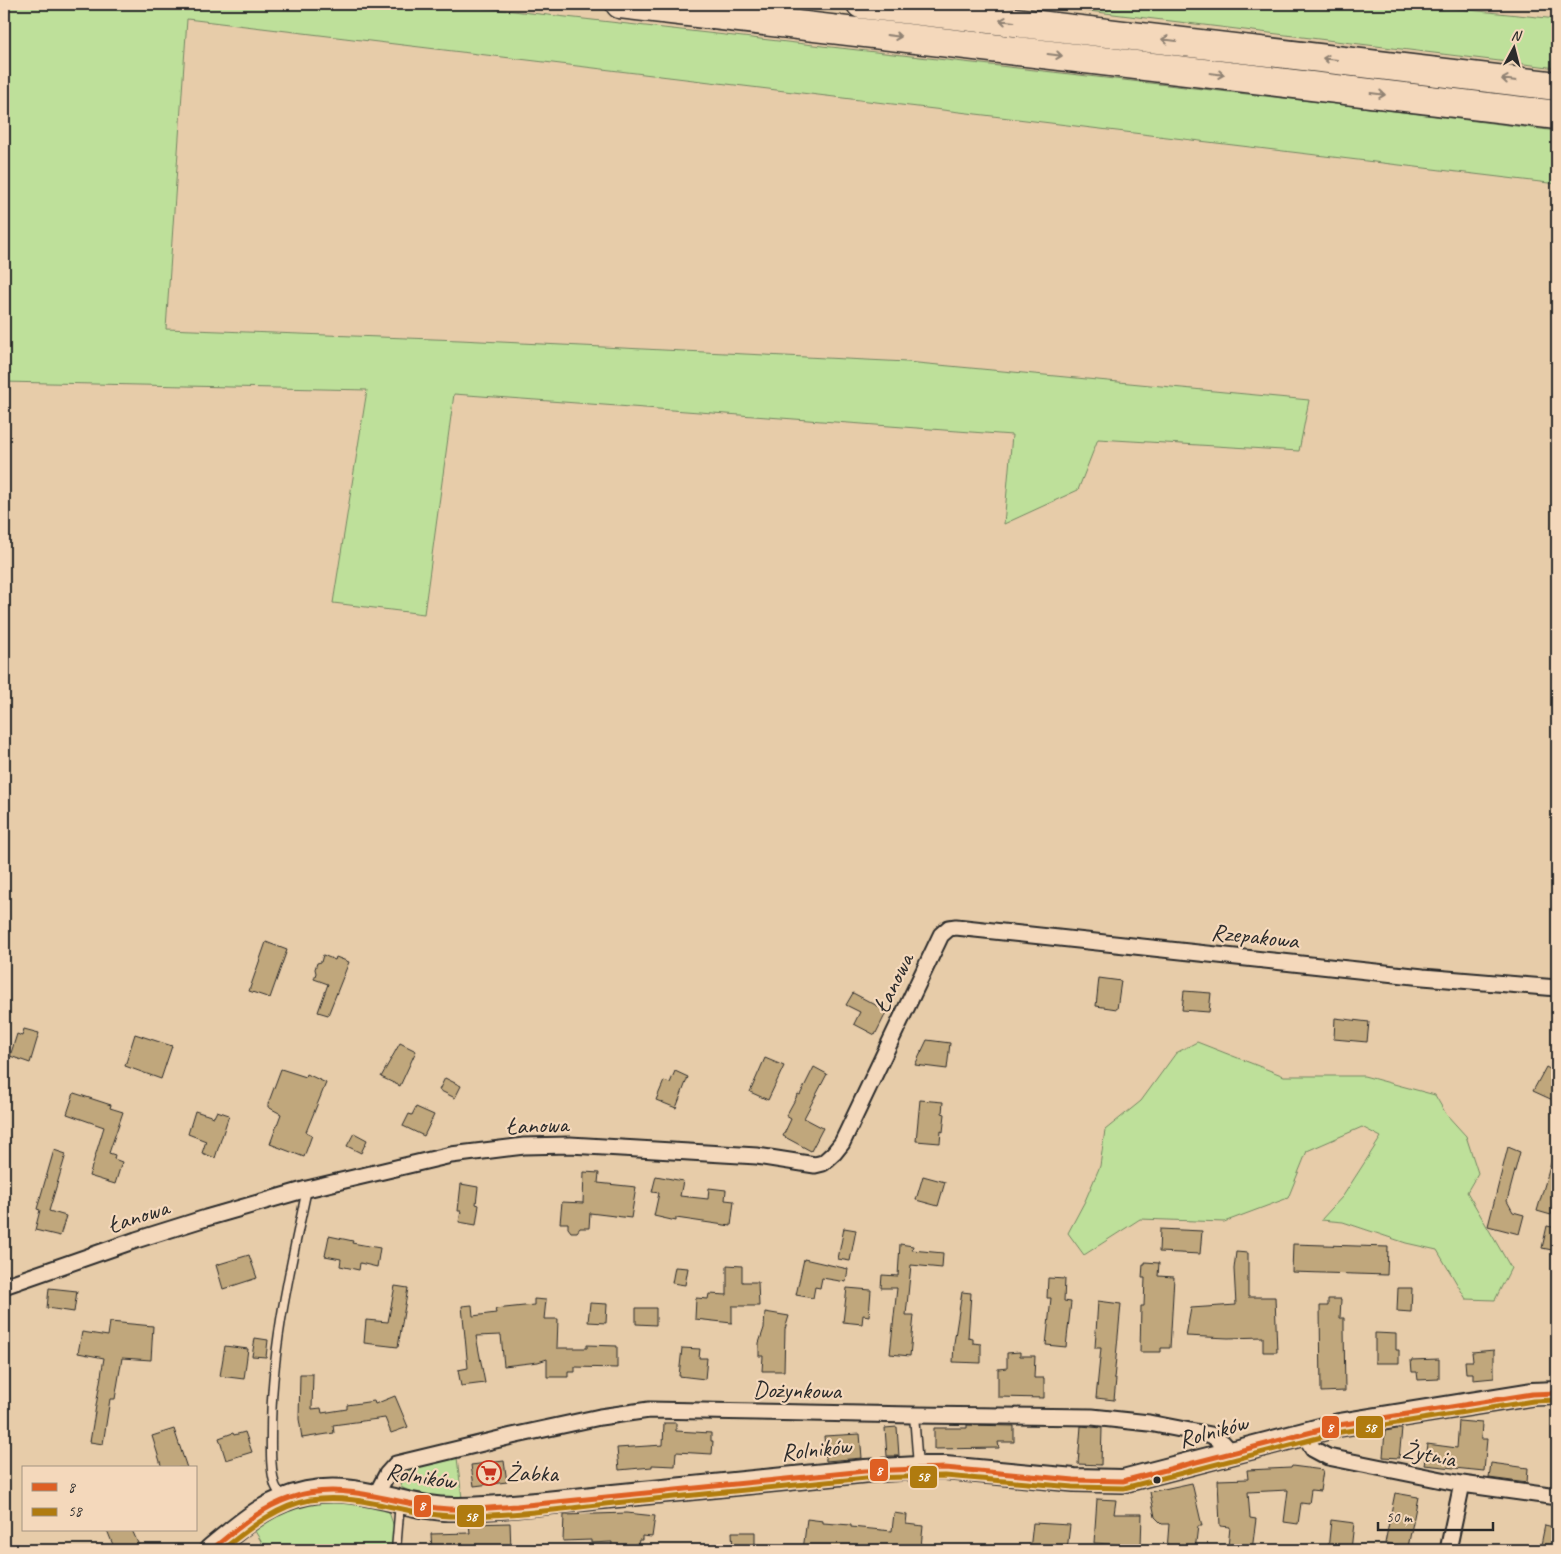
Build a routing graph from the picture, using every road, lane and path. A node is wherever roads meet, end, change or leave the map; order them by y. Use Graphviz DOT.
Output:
graph roads {
  1 [pos="620,4"];
  2 [pos="860,4"];
  3 [pos="776,14"];
  4 [pos="853,31"];
  5 [pos="1557,86"];
  6 [pos="1557,115"];
  7 [pos="949,928"];
  8 [pos="1557,988"];
  9 [pos="306,1189"];
  10 [pos="4,1286"];
  11 [pos="1557,1392"];
  12 [pos="914,1415"];
  13 [pos="1304,1434"];
  14 [pos="1232,1453"];
  15 [pos="918,1468"];
  16 [pos="1462,1484"];
  17 [pos="376,1495"];
  18 [pos="1557,1497"];
  19 [pos="283,1500"];
  20 [pos="400,1502"];
  21 [pos="211,1550"];
  22 [pos="396,1550"];
  23 [pos="1448,1550"];
  1 -- 4 [label="highway"];
  5 -- 2 [label="highway, one-way"];
  3 -- 4 [label="lane"];
  4 -- 6 [label="highway, one-way"];
  7 -- 8 [label="street, Rzepakowa"];
  7 -- 9 [label="street, Łanowa"];
  9 -- 10 [label="street, Łanowa"];
  9 -- 19 [label="lane"];
  11 -- 13 [label="street, Rolników"];
  12 -- 14 [label="street, Dożynkowa"];
  12 -- 15 [label="lane"];
  12 -- 17 [label="street, Dożynkowa"];
  13 -- 14 [label="street, Rolników"];
  13 -- 16 [label="street, Żytnia"];
  14 -- 15 [label="street, Rolników"];
  15 -- 20 [label="street, Rolników"];
  16 -- 18 [label="street, Żytnia"];
  16 -- 23 [label="street"];
  17 -- 19 [label="street, Rolników"];
  17 -- 20 [label="street, Rolników"];
  19 -- 21 [label="street, Rolników"];
  20 -- 22 [label="lane"];
}
